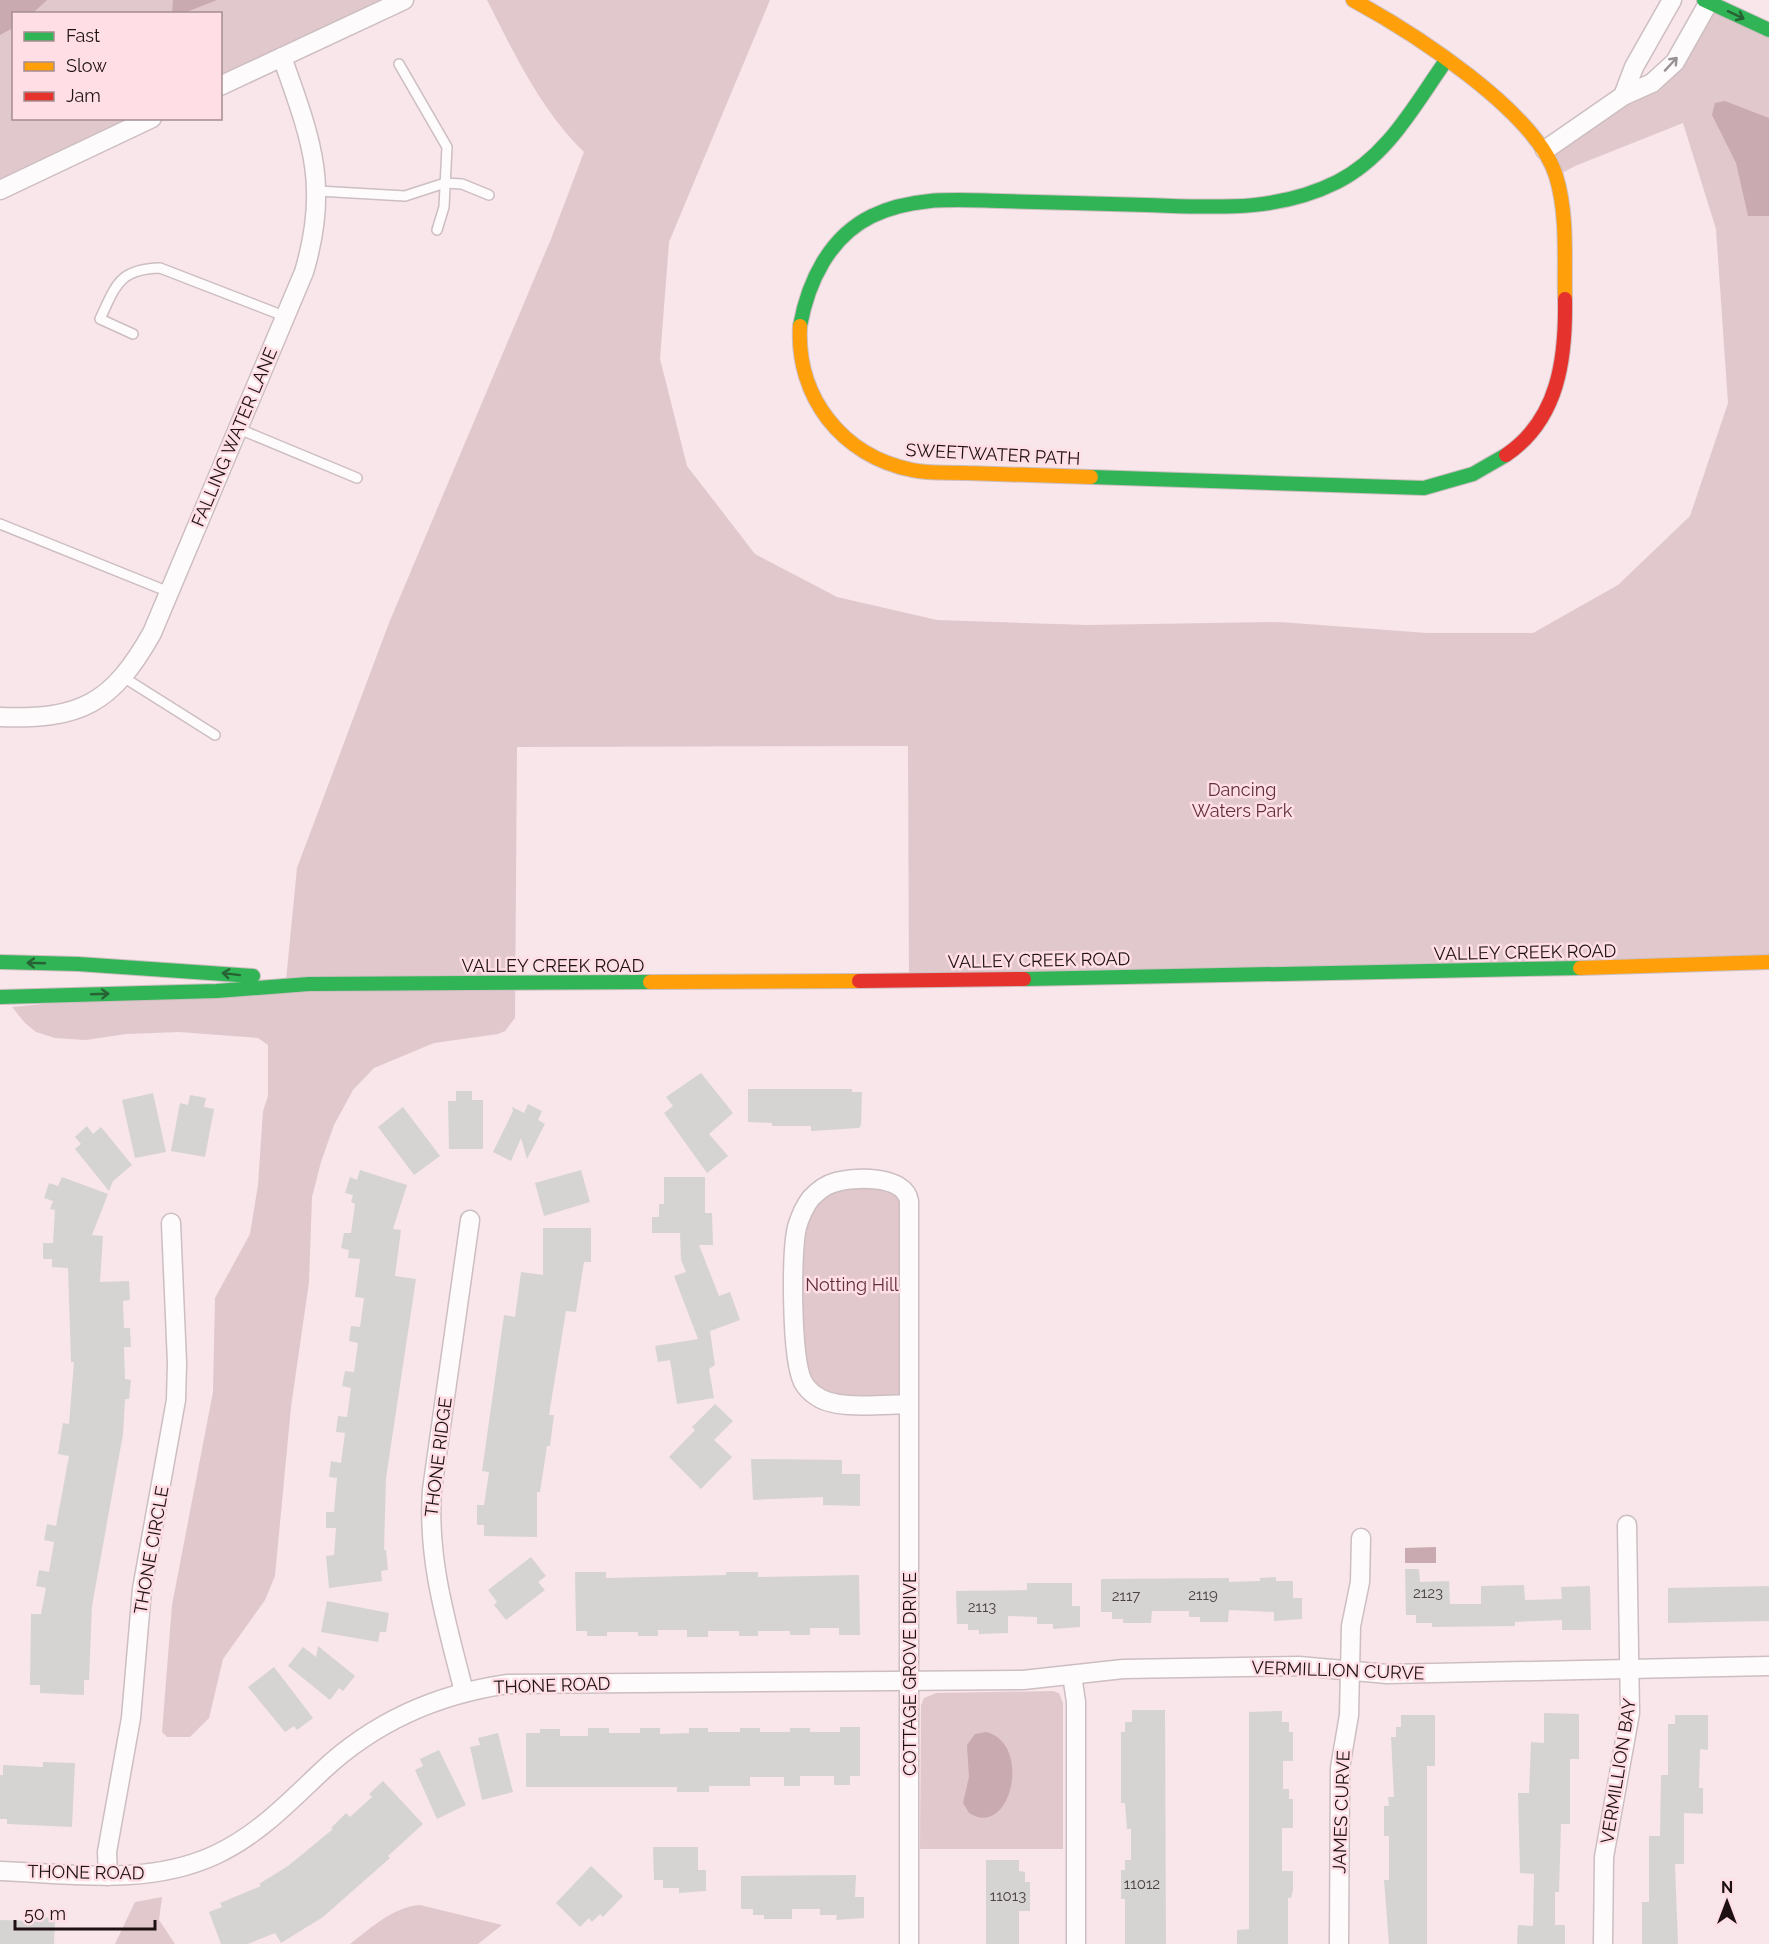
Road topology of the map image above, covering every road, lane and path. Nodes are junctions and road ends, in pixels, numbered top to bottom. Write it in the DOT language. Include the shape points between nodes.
graph roads {
  1 [pos="404,0"];
  2 [pos="1353,0"];
  3 [pos="1672,0"];
  4 [pos="1708,1"];
  5 [pos="1769,30"];
  6 [pos="282,57"];
  7 [pos="1445,62"];
  8 [pos="399,64"];
  9 [pos="222,85"];
  10 [pos="1623,96"];
  11 [pos="148,120"];
  12 [pos="1545,150"];
  13 [pos="445,183"];
  14 [pos="0,190"];
  15 [pos="318,191"];
  16 [pos="489,195"];
  17 [pos="437,230"];
  18 [pos="284,316"];
  19 [pos="133,334"];
  20 [pos="239,429"];
  21 [pos="357,478"];
  22 [pos="0,524"];
  23 [pos="169,592"];
  24 [pos="123,677"];
  25 [pos="0,717"];
  26 [pos="215,735"];
  27 [pos="0,962"];
  28 [pos="1769,962"];
  29 [pos="309,984"];
  30 [pos="0,997"];
  31 [pos="470,1220"];
  32 [pos="171,1223"];
  33 [pos="909,1404"];
  34 [pos="1627,1525"];
  35 [pos="1360,1538"];
  36 [pos="1769,1666"];
  37 [pos="1629,1670"];
  38 [pos="1350,1671"];
  39 [pos="1072,1675"];
  40 [pos="909,1682"];
  41 [pos="464,1692"];
  42 [pos="0,1871"];
  43 [pos="108,1876"];
  44 [pos="909,1944"];
  45 [pos="1076,1944"];
  46 [pos="1339,1944"];
  47 [pos="1603,1944"];
  1 -- 6 [label="street"];
  2 -- 7 [label="street, SWEETWATER PATH"];
  3 -- 10 [label="street" via="1634,67"];
  4 -- 5 [label="street, one-way"];
  10 -- 4 [label="street, one-way" via="1652,83 1675,62"];
  6 -- 9 [label="street"];
  6 -- 15 [label="street, FALLING WATER LANE" via="308,128"];
  7 -- 12 [label="street, SWEETWATER PATH" via="1503,105"];
  7 -- 12 [label="street, SWEETWATER PATH" via="1387,144 1363,166 1327,187 1287,202 1231,208 938,199 907,203 854,227 812,277 801,308 797,340 805,378 819,408 838,433 860,450 886,464 915,471 1424,488 1458,482 1494,466 1521,444 1541,420 1560,374 1564,220 1558,185"];
  8 -- 13 [label="lane" via="447,147"];
  10 -- 12 [label="street"];
  11 -- 14 [label="street"];
  13 -- 15 [label="lane" via="405,196"];
  13 -- 16 [label="lane" via="462,184"];
  13 -- 17 [label="lane" via="444,207"];
  15 -- 18 [label="street, FALLING WATER LANE" via="304,272"];
  18 -- 19 [label="lane" via="160,268 143,268 117,281 100,319"];
  18 -- 20 [label="street, FALLING WATER LANE"];
  20 -- 21 [label="lane"];
  20 -- 23 [label="street, FALLING WATER LANE"];
  22 -- 23 [label="lane"];
  23 -- 24 [label="street, FALLING WATER LANE" via="152,633"];
  24 -- 25 [label="street, FALLING WATER LANE" via="89,705 65,714"];
  24 -- 26 [label="lane"];
  29 -- 27 [label="street, VALLEY CREEK ROAD, one-way" via="216,972"];
  28 -- 29 [label="street, VALLEY CREEK ROAD" via="909,981"];
  30 -- 29 [label="street, VALLEY CREEK ROAD, one-way" via="218,991"];
  31 -- 41 [label="street, THONE RIDGE" via="430,1528 436,1584"];
  32 -- 43 [label="street, THONE CIRCLE" via="176,1400 142,1589 133,1703 109,1844"];
  33 -- 33 [label="street, COTTAGE GROVE DRIVE" via="908,1196 899,1184 888,1181 835,1182 819,1190 805,1207 795,1238 796,1345 803,1381 815,1396 836,1404"];
  33 -- 40 [label="street, COTTAGE GROVE DRIVE"];
  34 -- 37 [label="street, VERMILLION BAY"];
  35 -- 38 [label="street, JAMES CURVE" via="1360,1582 1351,1626"];
  36 -- 37 [label="street, VERMILLION CURVE"];
  37 -- 38 [label="street, VERMILLION CURVE" via="1387,1674"];
  37 -- 47 [label="street, VERMILLION BAY" via="1630,1713 1604,1857"];
  38 -- 39 [label="street, VERMILLION CURVE" via="1299,1666 1123,1669"];
  38 -- 46 [label="street, JAMES CURVE" via="1349,1715 1339,1774"];
  39 -- 40 [label="street, VERMILLION CURVE"];
  39 -- 45 [label="street" via="1076,1702"];
  40 -- 41 [label="street, THONE ROAD" via="526,1683"];
  40 -- 44 [label="street, COTTAGE GROVE DRIVE"];
  41 -- 43 [label="street, THONE ROAD" via="421,1707 369,1734 330,1764 259,1830 220,1853 160,1872"];
  42 -- 43 [label="street, THONE ROAD"];
}
